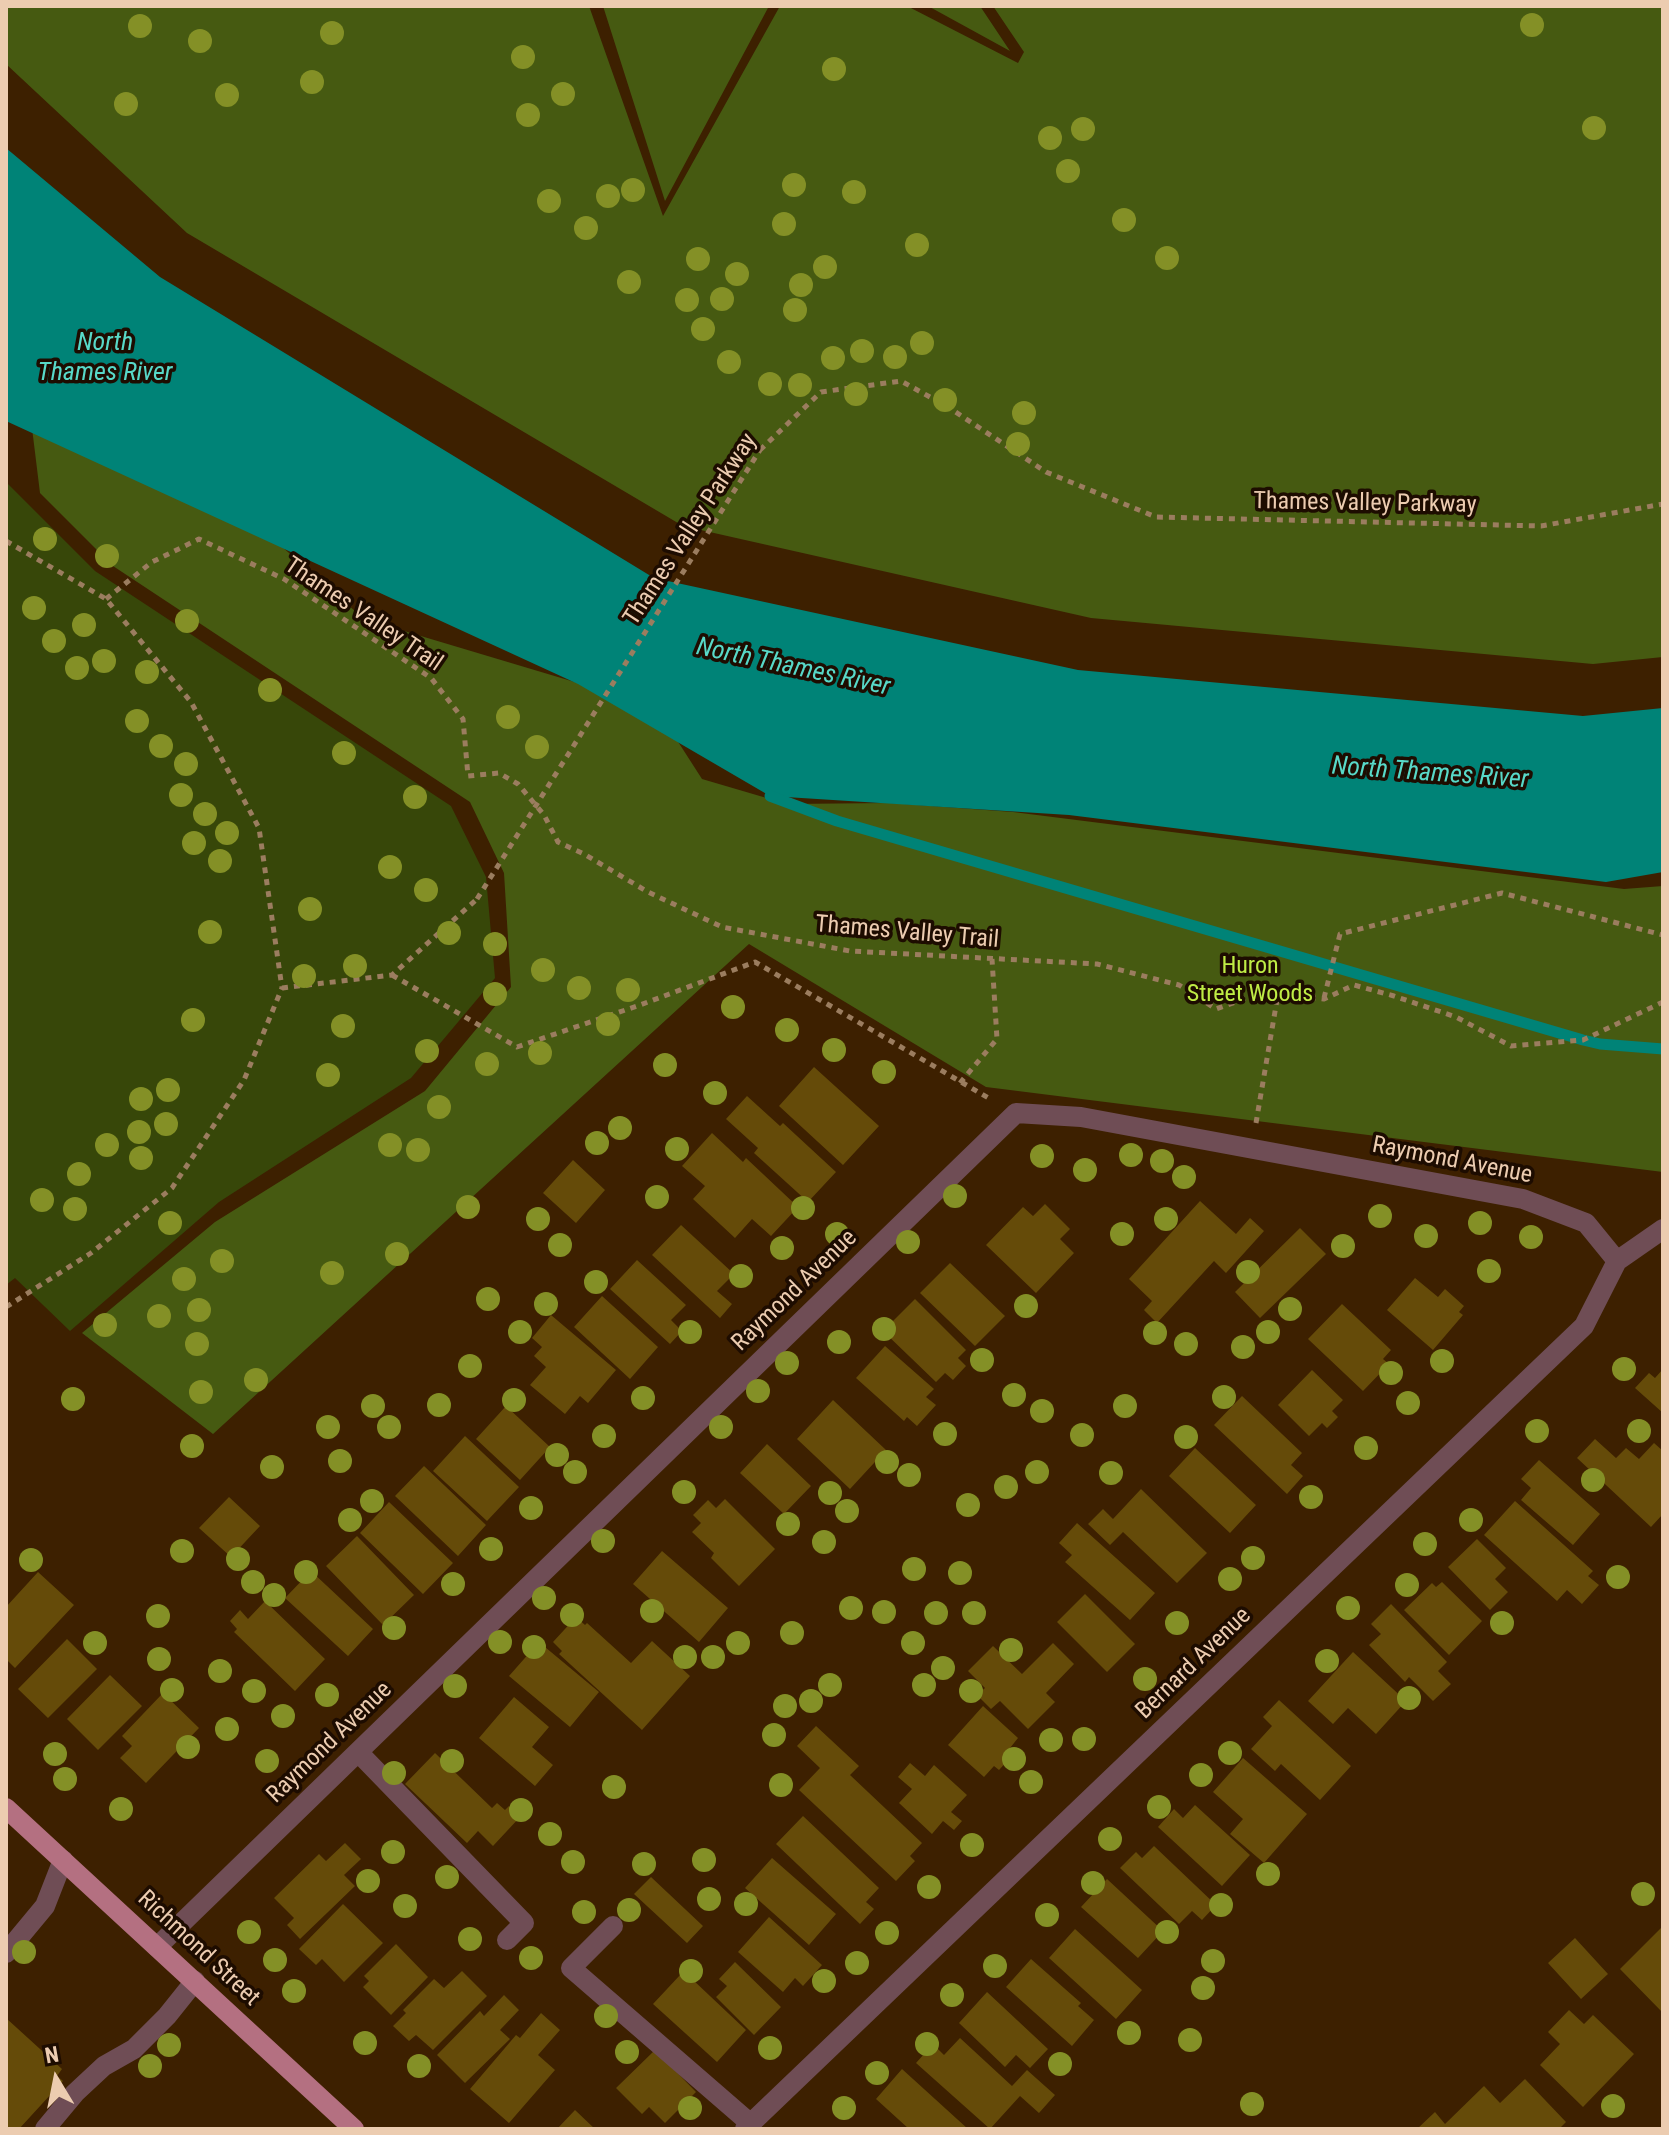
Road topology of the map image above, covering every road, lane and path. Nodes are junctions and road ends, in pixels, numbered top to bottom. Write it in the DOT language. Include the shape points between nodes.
graph roads {
  1 [pos="1663,504"];
  2 [pos="6,534"];
  3 [pos="6,541"];
  4 [pos="14,546"];
  5 [pos="106,599"];
  6 [pos="1663,935"];
  7 [pos="992,959"];
  8 [pos="392,975"];
  9 [pos="282,988"];
  10 [pos="1278,994"];
  11 [pos="1324,999"];
  12 [pos="1663,1002"];
  13 [pos="960,1083"];
  14 [pos="1016,1113"];
  15 [pos="1251,1149"];
  16 [pos="1663,1229"];
  17 [pos="1617,1261"];
  18 [pos="6,1307"];
  19 [pos="358,1752"];
  20 [pos="6,1808"];
  21 [pos="63,1860"];
  22 [pos="613,1926"];
  23 [pos="507,1940"];
  24 [pos="157,1947"];
  25 [pos="6,1953"];
  26 [pos="195,1981"];
  27 [pos="748,2126"];
  28 [pos="45,2129"];
  29 [pos="354,2129"];
  1 -- 8 [label="path, Thames Valley Parkway, bridge" via="1541,526 1156,517 1046,472 901,381 821,392 760,450 477,899"];
  2 -- 4 [label="path"];
  3 -- 4 [label="path"];
  4 -- 5 [label="path"];
  5 -- 7 [label="path, Thames Valley Trail" via="152,562 199,539 284,579 431,678 463,719 468,776 499,773 518,784 558,842 648,892 722,927 850,951"];
  5 -- 9 [label="path" via="191,702 259,828"];
  6 -- 11 [label="path" via="1502,893 1340,934"];
  7 -- 10 [label="path, Thames Valley Trail" via="1097,964 1179,985 1216,1009 1263,992"];
  7 -- 13 [label="path" via="997,1039"];
  8 -- 9 [label="path"];
  8 -- 13 [label="path" via="517,1047 755,962"];
  9 -- 18 [label="path" via="244,1080 172,1188 91,1253"];
  10 -- 11 [label="path, Thames Valley Trail"];
  10 -- 15 [label="path"];
  11 -- 12 [label="path, Thames Valley Trail" via="1354,985 1456,1017 1511,1046 1583,1040"];
  13 -- 14 [label="path"];
  14 -- 15 [label="street, Raymond Avenue" via="1081,1117"];
  14 -- 19 [label="street, Raymond Avenue"];
  15 -- 17 [label="street, Raymond Avenue" via="1523,1199 1586,1223"];
  16 -- 17 [label="street, Bernard Avenue"];
  17 -- 27 [label="street, Bernard Avenue" via="1584,1326"];
  19 -- 23 [label="street" via="524,1923"];
  19 -- 24 [label="street, Raymond Avenue"];
  20 -- 21 [label="main road, Richmond Street"];
  21 -- 24 [label="main road, Richmond Street"];
  21 -- 25 [label="street" via="45,1906"];
  22 -- 27 [label="street" via="571,1968"];
  24 -- 26 [label="main road, Richmond Street"];
  26 -- 28 [label="street" via="134,2049 104,2066"];
  26 -- 29 [label="main road, Richmond Street"];
}
